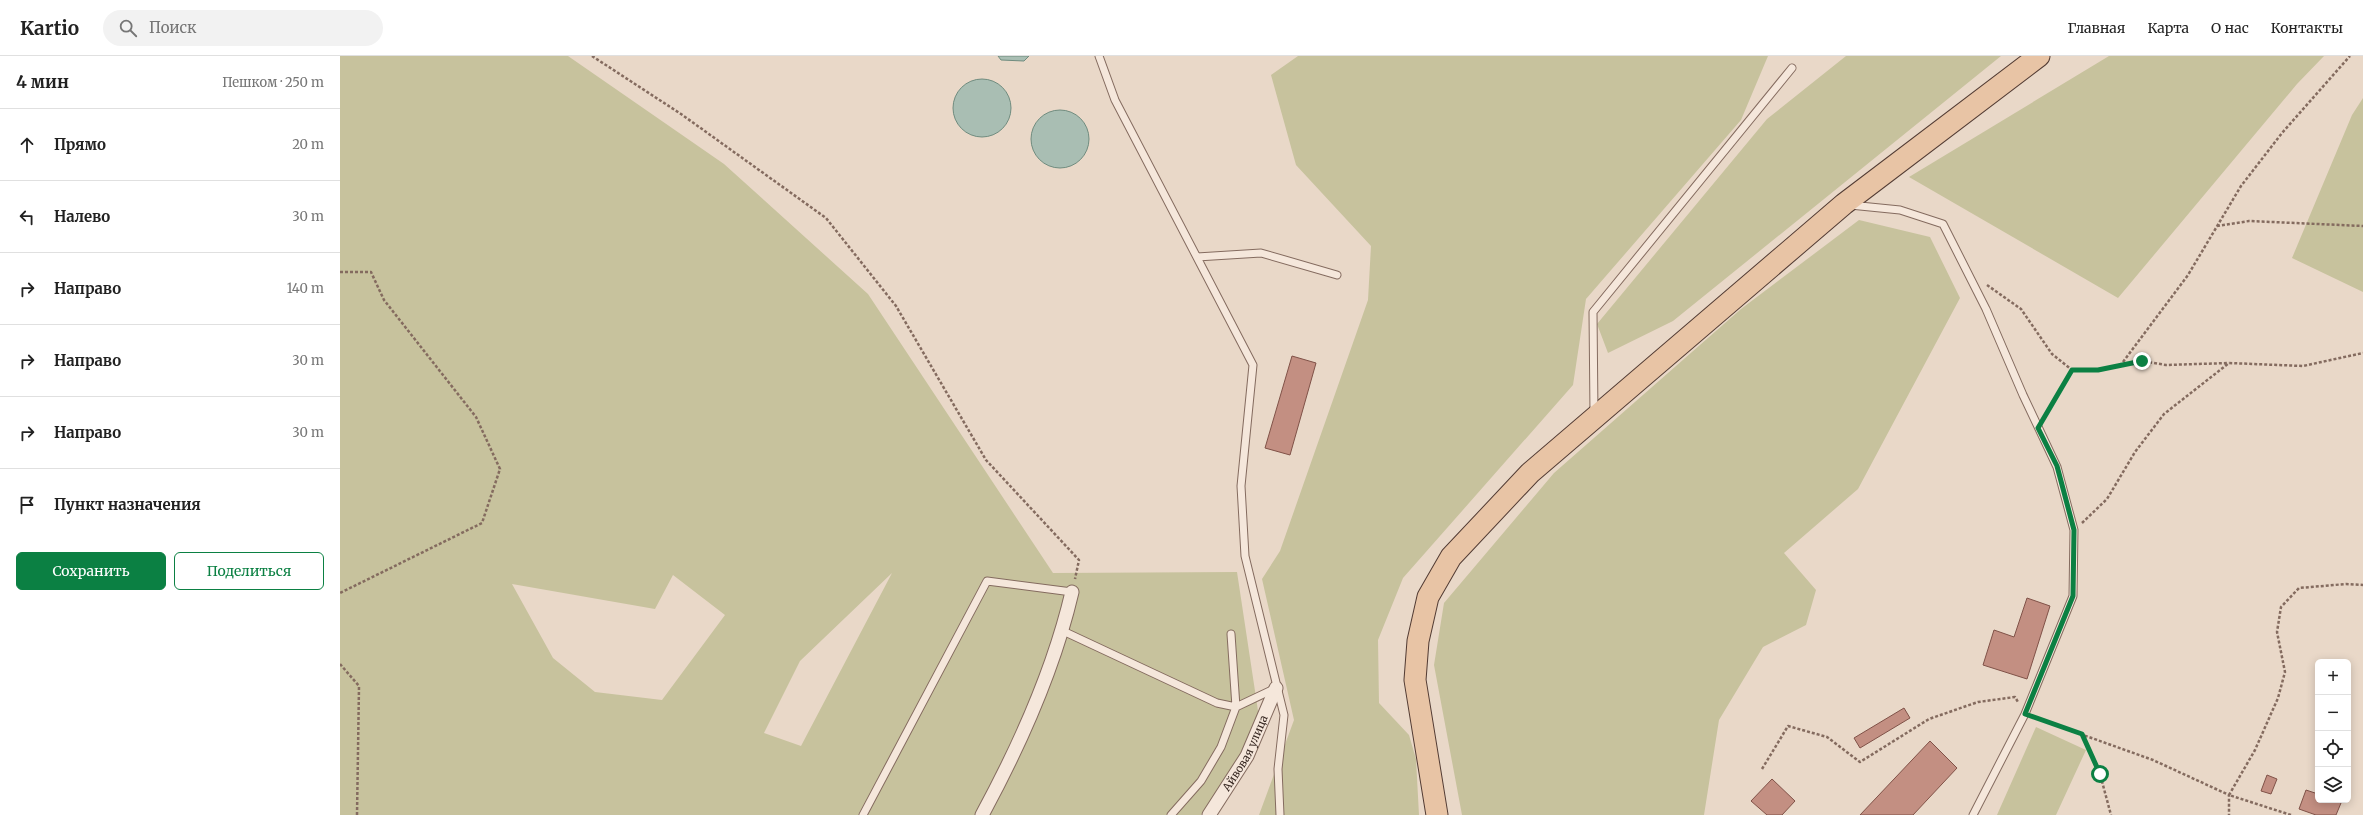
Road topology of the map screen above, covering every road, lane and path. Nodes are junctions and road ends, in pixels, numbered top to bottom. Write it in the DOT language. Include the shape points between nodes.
graph roads {
  1 [pos="592,56"];
  2 [pos="1099,56"];
  3 [pos="2039,56"];
  4 [pos="2350,56"];
  5 [pos="1792,68"];
  6 [pos="1844,204"];
  7 [pos="2217,226"];
  8 [pos="2363,226"];
  9 [pos="1197,257"];
  10 [pos="1966,271"];
  11 [pos="340,272"];
  12 [pos="1337,275"];
  13 [pos="2363,353"];
  14 [pos="2229,363"];
  15 [pos="2120,366"];
  16 [pos="2072,370"];
  17 [pos="1595,418"];
  18 [pos="2038,428"];
  19 [pos="2074,530"];
  20 [pos="2363,585"];
  21 [pos="1072,592"];
  22 [pos="340,593"];
  23 [pos="1063,631"];
  24 [pos="1230,634"];
  25 [pos="340,664"];
  26 [pos="1276,688"];
  27 [pos="1236,707"];
  28 [pos="2025,714"];
  29 [pos="2082,734"];
  30 [pos="1762,769"];
  31 [pos="2229,795"];
  32 [pos="357,815"];
  33 [pos="864,815"];
  34 [pos="982,815"];
  35 [pos="1171,815"];
  36 [pos="1209,815"];
  37 [pos="1280,815"];
  38 [pos="1437,815"];
  39 [pos="1972,815"];
  40 [pos="2111,815"];
  41 [pos="2229,815"];
  42 [pos="2291,815"];
  1 -- 21 [label="path" via="681,114 826,218 896,306 986,460 1079,560"];
  2 -- 9 [label="lane" via="1115,100"];
  3 -- 6 [label="main road"];
  4 -- 7 [label="path" via="2282,133 2241,186"];
  5 -- 17 [label="lane" via="1593,312"];
  6 -- 10 [label="lane" via="1900,210 1943,224"];
  6 -- 17 [label="main road"];
  7 -- 8 [label="path" via="2249,221"];
  7 -- 15 [label="path" via="2188,275"];
  9 -- 12 [label="lane" via="1261,253"];
  9 -- 26 [label="lane" via="1252,365 1241,486 1246,556"];
  10 -- 16 [label="path" via="2021,309 2052,354"];
  10 -- 18 [label="lane"];
  11 -- 22 [label="path" via="371,272 384,300 476,416 500,469 482,523"];
  13 -- 14 [label="path" via="2303,366"];
  14 -- 15 [label="path" via="2166,365 2142,361"];
  14 -- 19 [label="path" via="2164,414 2135,452 2107,499"];
  15 -- 16 [label="path" via="2098,370"];
  16 -- 18 [label="path"];
  17 -- 38 [label="main road" via="1530,473 1451,557 1428,597 1418,641 1415,680"];
  18 -- 19 [label="lane" via="2057,466"];
  19 -- 28 [label="lane" via="2073,596"];
  20 -- 31 [label="path" via="2299,588 2281,607 2277,632 2285,672 2278,698 2255,750"];
  21 -- 23 [label="street"];
  21 -- 33 [label="lane" via="987,582"];
  23 -- 27 [label="lane" via="1217,703"];
  23 -- 34 [label="street" via="1021,736"];
  24 -- 27 [label="lane"];
  25 -- 32 [label="path" via="359,686"];
  26 -- 27 [label="lane"];
  26 -- 36 [label="street, Айвовая улица" via="1247,756"];
  26 -- 37 [label="lane" via="1284,715 1278,769"];
  27 -- 35 [label="lane" via="1221,748 1201,781"];
  28 -- 29 [label="path"];
  28 -- 30 [label="path" via="2015,697 1978,702 1929,719 1860,762 1827,737 1788,726"];
  28 -- 39 [label="lane"];
  29 -- 31 [label="path" via="2153,760"];
  29 -- 40 [label="path" via="2100,774"];
  31 -- 41 [label="path"];
  31 -- 42 [label="path"];
}
